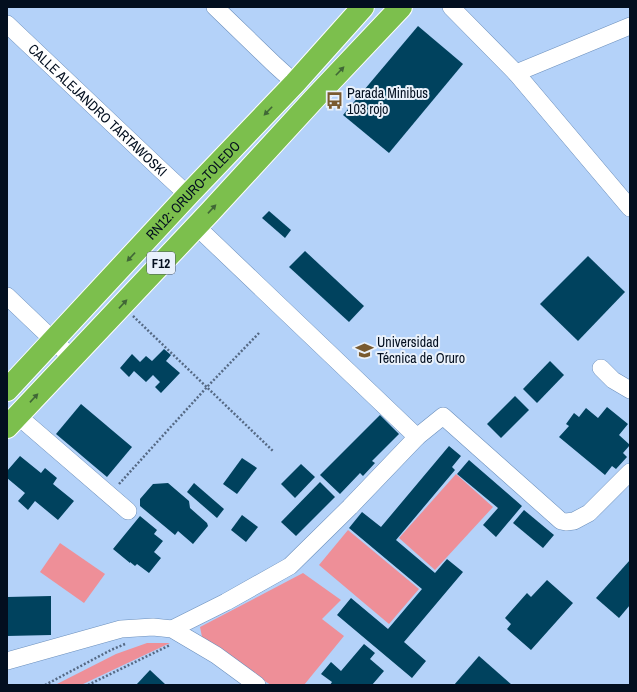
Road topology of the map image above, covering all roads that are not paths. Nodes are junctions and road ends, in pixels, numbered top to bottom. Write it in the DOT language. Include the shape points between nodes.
graph roads {
  1 [pos="215,7"];
  2 [pos="363,7"];
  3 [pos="401,7"];
  4 [pos="451,7"];
  5 [pos="7,24"];
  6 [pos="630,26"];
  7 [pos="516,73"];
  8 [pos="295,83"];
  9 [pos="188,195"];
  10 [pos="630,208"];
  11 [pos="196,226"];
  12 [pos="7,296"];
  13 [pos="52,341"];
  14 [pos="72,358"];
  15 [pos="601,368"];
  16 [pos="7,390"];
  17 [pos="630,390"];
  18 [pos="12,421"];
  19 [pos="417,437"];
  20 [pos="630,472"];
  21 [pos="128,511"];
  22 [pos="173,636"];
  23 [pos="7,662"];
  24 [pos="257,685"];
  1 -- 8 [label="street"];
  2 -- 8 [label="highway, RN12: ORURO-TOLEDO / F12"];
  11 -- 3 [label="highway, RN12: ORURO-TOLEDO / F12, one-way"];
  4 -- 7 [label="street"];
  5 -- 9 [label="street, CALLE ALEJANDRO TARTAWOSKI"];
  6 -- 7 [label="street"];
  7 -- 10 [label="street"];
  8 -- 9 [label="highway, RN12: ORURO-TOLEDO / F12, one-way"];
  9 -- 13 [label="highway, RN12: ORURO-TOLEDO / F12, one-way"];
  14 -- 11 [label="highway, RN12: ORURO-TOLEDO / F12, one-way"];
  11 -- 19 [label="street"];
  12 -- 13 [label="street"];
  13 -- 14 [label="street"];
  13 -- 16 [label="highway, RN12: ORURO-TOLEDO / F12"];
  18 -- 14 [label="highway, RN12: ORURO-TOLEDO / F12, one-way"];
  15 -- 17 [label="street" via="613,380"];
  18 -- 21 [label="street"];
  19 -- 20 [label="street" via="442,416 560,520 566,522 574,521 589,512"];
  19 -- 22 [label="street" via="290,566"];
  22 -- 23 [label="street" via="153,627 121,629"];
  22 -- 24 [label="street" via="216,655"];
}
